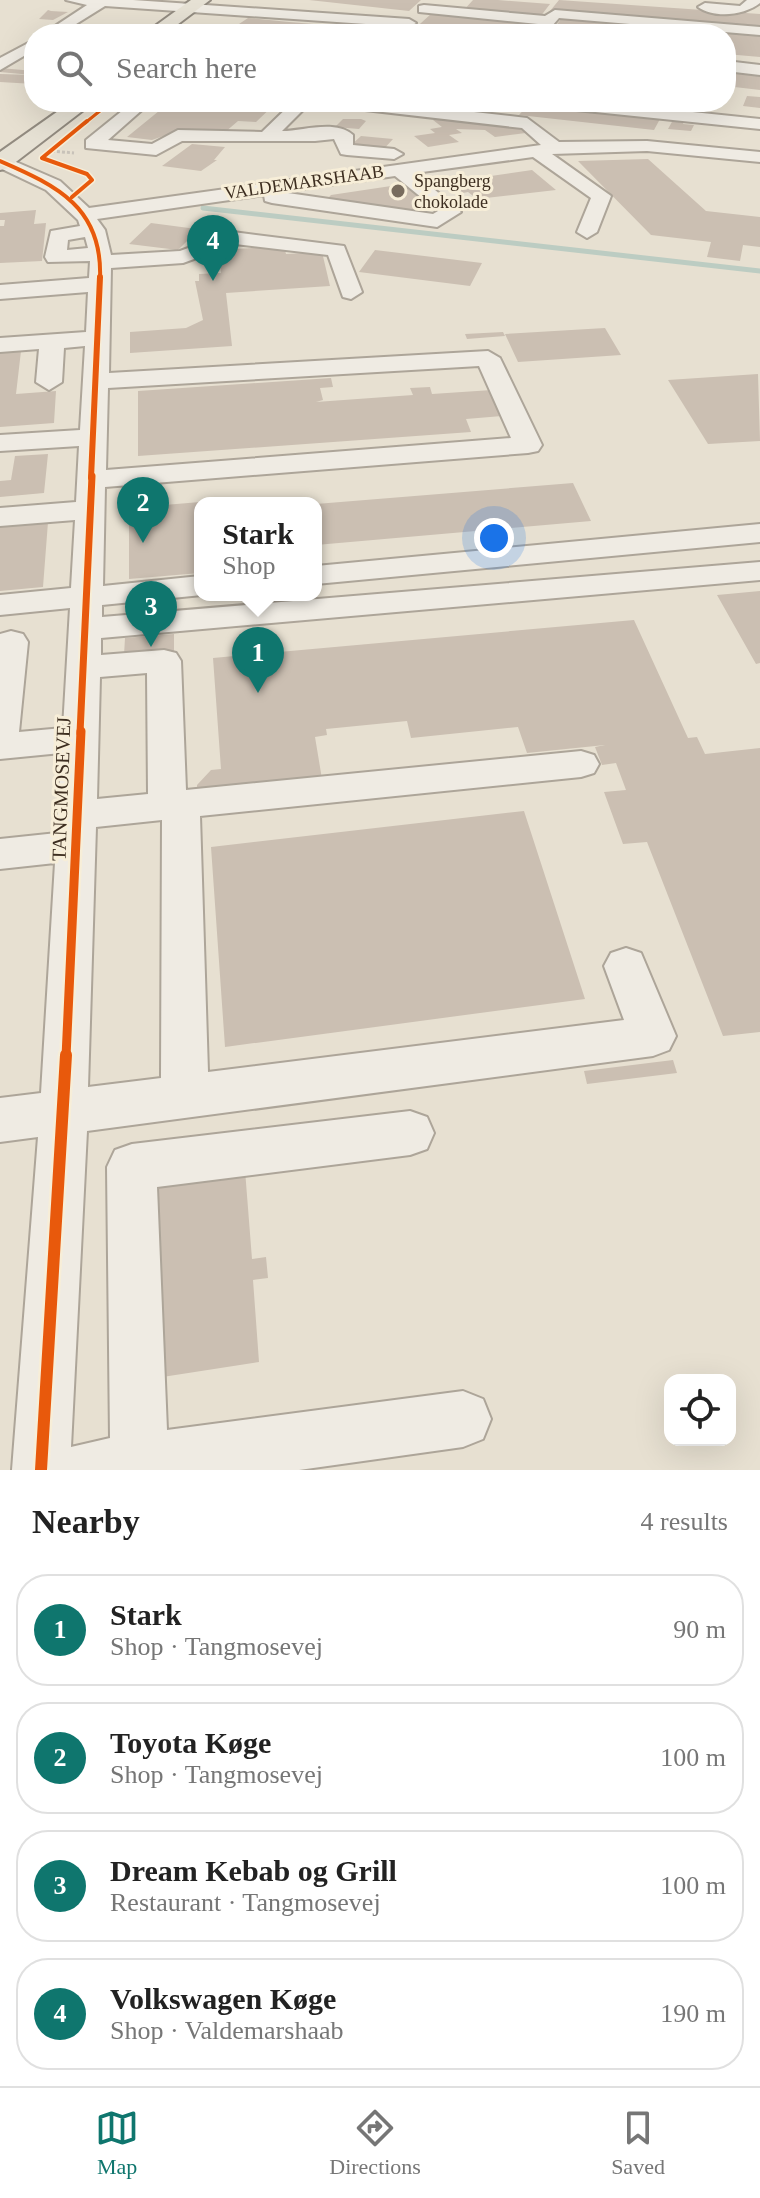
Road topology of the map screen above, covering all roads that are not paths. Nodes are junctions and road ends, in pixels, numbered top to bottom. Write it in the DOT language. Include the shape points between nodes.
graph roads {
  1 [pos="73,0"];
  2 [pos="456,0"];
  3 [pos="756,0"];
  4 [pos="102,2"];
  5 [pos="207,5"];
  6 [pos="682,5"];
  7 [pos="434,7"];
  8 [pos="743,10"];
  9 [pos="760,12"];
  10 [pos="242,13"];
  11 [pos="549,21"];
  12 [pos="66,24"];
  13 [pos="172,24"];
  14 [pos="189,24"];
  15 [pos="227,24"];
  16 [pos="376,24"];
  17 [pos="410,24"];
  18 [pos="546,24"];
  19 [pos="676,24"];
  20 [pos="736,29"];
  21 [pos="760,31"];
  22 [pos="0,46"];
  23 [pos="24,47"];
  24 [pos="24,51"];
  25 [pos="0,65"];
  26 [pos="24,67"];
  27 [pos="736,67"];
  28 [pos="760,70"];
  29 [pos="45,112"];
  30 [pos="69,112"];
  31 [pos="131,112"];
  32 [pos="292,112"];
  33 [pos="337,112"];
  34 [pos="384,112"];
  35 [pos="709,112"];
  36 [pos="756,117"];
  37 [pos="271,137"];
  38 [pos="318,139"];
  39 [pos="536,150"];
  40 [pos="0,157"];
  41 [pos="760,157"];
  42 [pos="424,158"];
  43 [pos="231,160"];
  44 [pos="397,168"];
  45 [pos="350,175"];
  46 [pos="305,181"];
  47 [pos="262,188"];
  48 [pos="326,206"];
  49 [pos="587,232"];
  50 [pos="97,249"];
  51 [pos="0,292"];
  52 [pos="351,292"];
  53 [pos="97,338"];
  54 [pos="52,341"];
  55 [pos="0,345"];
  56 [pos="95,381"];
  57 [pos="49,382"];
  58 [pos="92,437"];
  59 [pos="0,443"];
  60 [pos="89,495"];
  61 [pos="0,517"];
  62 [pos="760,533"];
  63 [pos="760,571"];
  64 [pos="322,574"];
  65 [pos="194,587"];
  66 [pos="322,598"];
  67 [pos="277,601"];
  68 [pos="0,605"];
  69 [pos="84,613"];
  70 [pos="11,642"];
  71 [pos="81,668"];
  72 [pos="0,737"];
  73 [pos="79,739"];
  74 [pos="0,746"];
  75 [pos="581,764"];
  76 [pos="174,805"];
  77 [pos="75,831"];
  78 [pos="0,854"];
  79 [pos="626,966"];
  80 [pos="185,1097"];
  81 [pos="64,1112"];
  82 [pos="0,1120"];
  83 [pos="410,1133"];
  84 [pos="463,1419"];
  85 [pos="112,1466"];
  86 [pos="41,1470"];
  1 -- 4 [label="street"];
  2 -- 7 [label="street"];
  3 -- 8 [label="street"];
  4 -- 5 [label="street"];
  4 -- 12 [label="street"];
  5 -- 10 [label="street"];
  5 -- 13 [label="main road"];
  5 -- 14 [label="main road"];
  6 -- 8 [label="street"];
  7 -- 11 [label="street"];
  7 -- 17 [label="street"];
  8 -- 9 [label="street"];
  10 -- 15 [label="street"];
  10 -- 16 [label="street" via="302,10"];
  11 -- 18 [label="street"];
  11 -- 19 [label="street" via="555,14"];
  20 -- 21 [label="street"];
  22 -- 23 [label="street"];
  24 -- 25 [label="street"];
  25 -- 26 [label="street"];
  27 -- 28 [label="street"];
  29 -- 40 [label="main road"];
  30 -- 40 [label="main road"];
  31 -- 37 [label="street" via="87,149 156,150 178,135"];
  32 -- 37 [label="street"];
  33 -- 38 [label="street"];
  34 -- 39 [label="street" via="424,120 527,123"];
  35 -- 36 [label="street"];
  37 -- 38 [label="street"];
  38 -- 42 [label="street" via="344,135 347,150"];
  38 -- 43 [label="street" via="242,153"];
  38 -- 45 [label="street"];
  39 -- 41 [label="street, VALDEMARSHAAB" via="647,146"];
  39 -- 42 [label="street, VALDEMARSHAAB"];
  39 -- 49 [label="street" via="601,196"];
  40 -- 50 [label="street" via="72,197"];
  42 -- 44 [label="street, VALDEMARSHAAB"];
  44 -- 45 [label="street, VALDEMARSHAAB"];
  44 -- 48 [label="street" via="451,212 437,221"];
  45 -- 46 [label="street, VALDEMARSHAAB"];
  46 -- 47 [label="street, VALDEMARSHAAB"];
  46 -- 48 [label="street"];
  47 -- 48 [label="street" via="274,199"];
  47 -- 50 [label="street, VALDEMARSHAAB"];
  50 -- 51 [label="street"];
  50 -- 52 [label="street" via="183,257 233,238 337,250"];
  50 -- 53 [label="street, TANGMOSEVEJ"];
  53 -- 54 [label="street"];
  53 -- 56 [label="street, TANGMOSEVEJ"];
  54 -- 55 [label="street"];
  54 -- 57 [label="street"];
  56 -- 58 [label="street, TANGMOSEVEJ"];
  56 -- 60 [label="street" via="488,358 528,445"];
  58 -- 59 [label="street"];
  58 -- 60 [label="street, TANGMOSEVEJ"];
  60 -- 61 [label="street"];
  60 -- 69 [label="street, TANGMOSEVEJ"];
  62 -- 64 [label="street"];
  63 -- 66 [label="street"];
  65 -- 69 [label="street"];
  67 -- 69 [label="street"];
  68 -- 69 [label="street"];
  69 -- 71 [label="street, TANGMOSEVEJ"];
  70 -- 72 [label="street"];
  71 -- 73 [label="street, TANGMOSEVEJ"];
  71 -- 76 [label="street" via="164,661"];
  73 -- 74 [label="street"];
  73 -- 77 [label="street, TANGMOSEVEJ"];
  75 -- 76 [label="street"];
  76 -- 77 [label="street"];
  76 -- 80 [label="street"];
  77 -- 78 [label="street"];
  77 -- 81 [label="street, TANGMOSEVEJ"];
  79 -- 80 [label="street" via="653,1036"];
  80 -- 81 [label="street"];
  81 -- 82 [label="street"];
  81 -- 86 [label="street, TANGMOSEVEJ"];
  83 -- 85 [label="street" via="132,1167"];
  84 -- 85 [label="street"];
}
